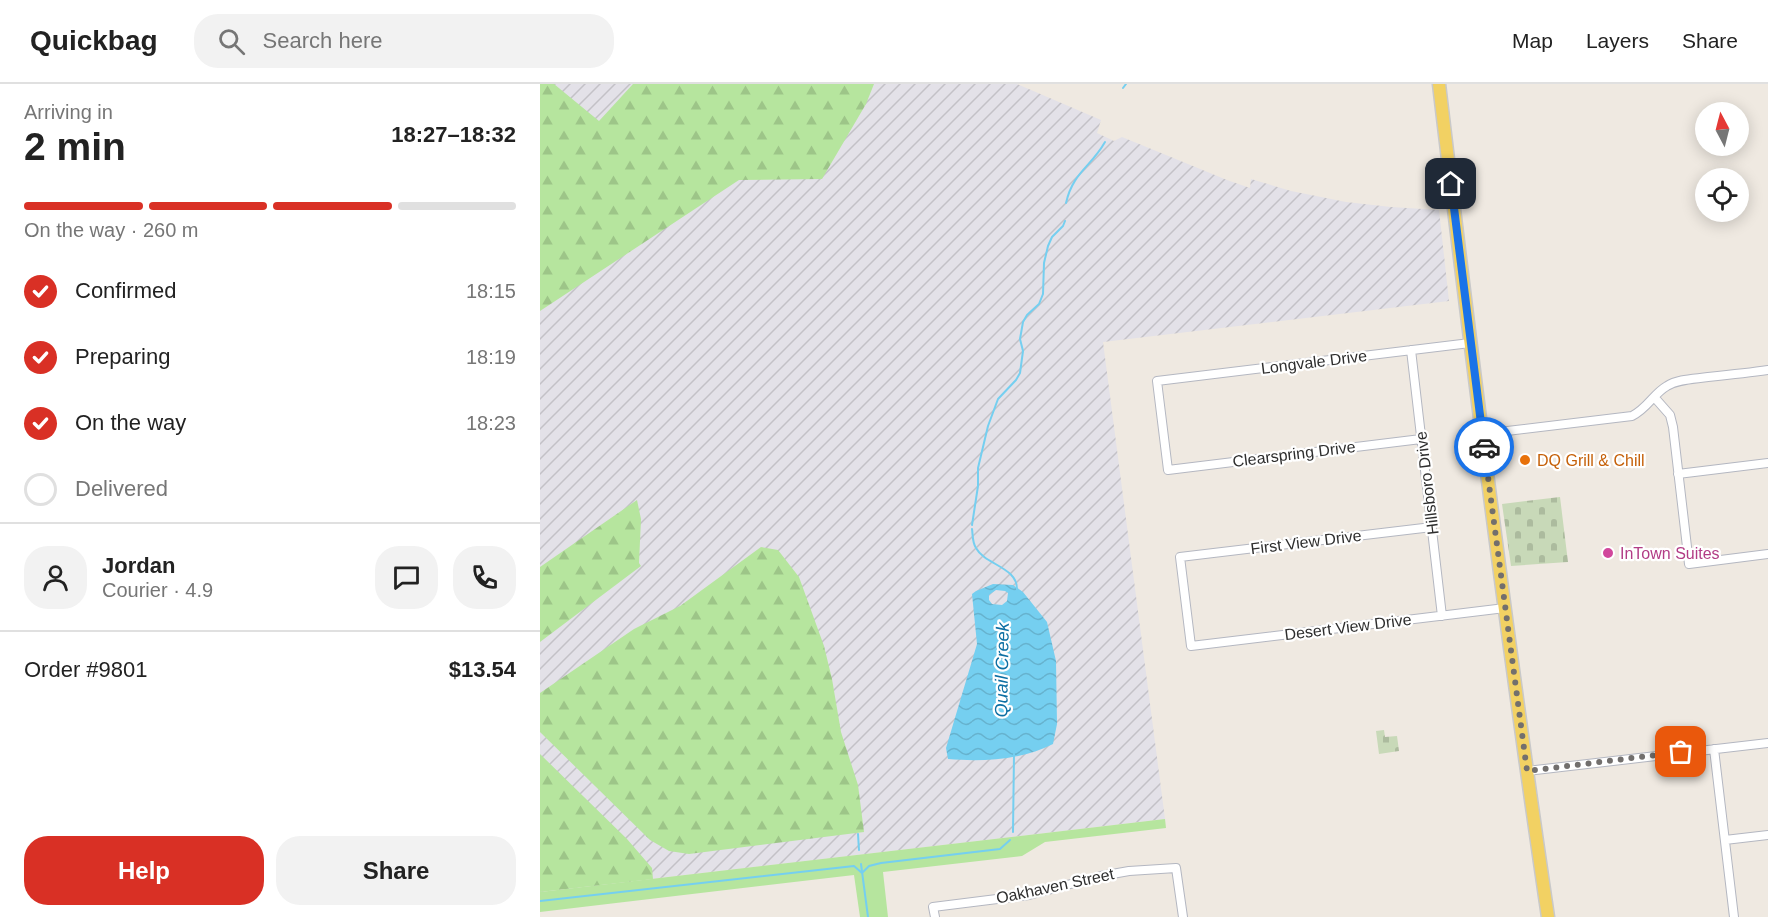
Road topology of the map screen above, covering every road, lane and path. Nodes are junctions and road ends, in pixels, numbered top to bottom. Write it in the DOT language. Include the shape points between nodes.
graph roads {
  1 [pos="1439,84"];
  2 [pos="1470,343"];
  3 [pos="1411,350"];
  4 [pos="1768,370"];
  5 [pos="1655,398"];
  6 [pos="1482,434"];
  7 [pos="1421,439"];
  8 [pos="1768,463"];
  9 [pos="1168,470"];
  10 [pos="1678,474"];
  11 [pos="1432,527"];
  12 [pos="1768,554"];
  13 [pos="1505,608"];
  14 [pos="1443,616"];
  15 [pos="1191,646"];
  16 [pos="1768,743"];
  17 [pos="1714,748"];
  18 [pos="1527,771"];
  19 [pos="1768,835"];
  20 [pos="1725,840"];
  21 [pos="935,917"];
  22 [pos="1183,917"];
  23 [pos="1548,917"];
  24 [pos="1734,917"];
  1 -- 2 [label="main road"];
  2 -- 3 [label="street, Longvale Drive"];
  2 -- 6 [label="main road"];
  3 -- 7 [label="street, Hillsboro Drive"];
  3 -- 9 [label="street, Longvale Drive" via="1157,381"];
  4 -- 5 [label="street" via="1683,381 1668,385"];
  5 -- 6 [label="street" via="1639,413 1623,418"];
  5 -- 10 [label="street" via="1670,415"];
  6 -- 13 [label="main road"];
  7 -- 9 [label="street, Clearspring Drive"];
  7 -- 11 [label="street, Hillsboro Drive"];
  8 -- 10 [label="street"];
  10 -- 12 [label="street" via="1689,564"];
  11 -- 14 [label="street, Hillsboro Drive"];
  11 -- 15 [label="street, First View Drive" via="1180,557"];
  13 -- 14 [label="street, Desert View Drive"];
  13 -- 18 [label="main road"];
  14 -- 15 [label="street, Desert View Drive"];
  16 -- 17 [label="street"];
  17 -- 18 [label="street"];
  17 -- 20 [label="street"];
  18 -- 23 [label="main road"];
  19 -- 20 [label="street"];
  20 -- 24 [label="street"];
  21 -- 22 [label="street, Oakhaven Street" via="933,907 1029,895 1129,871 1176,868"];
}
